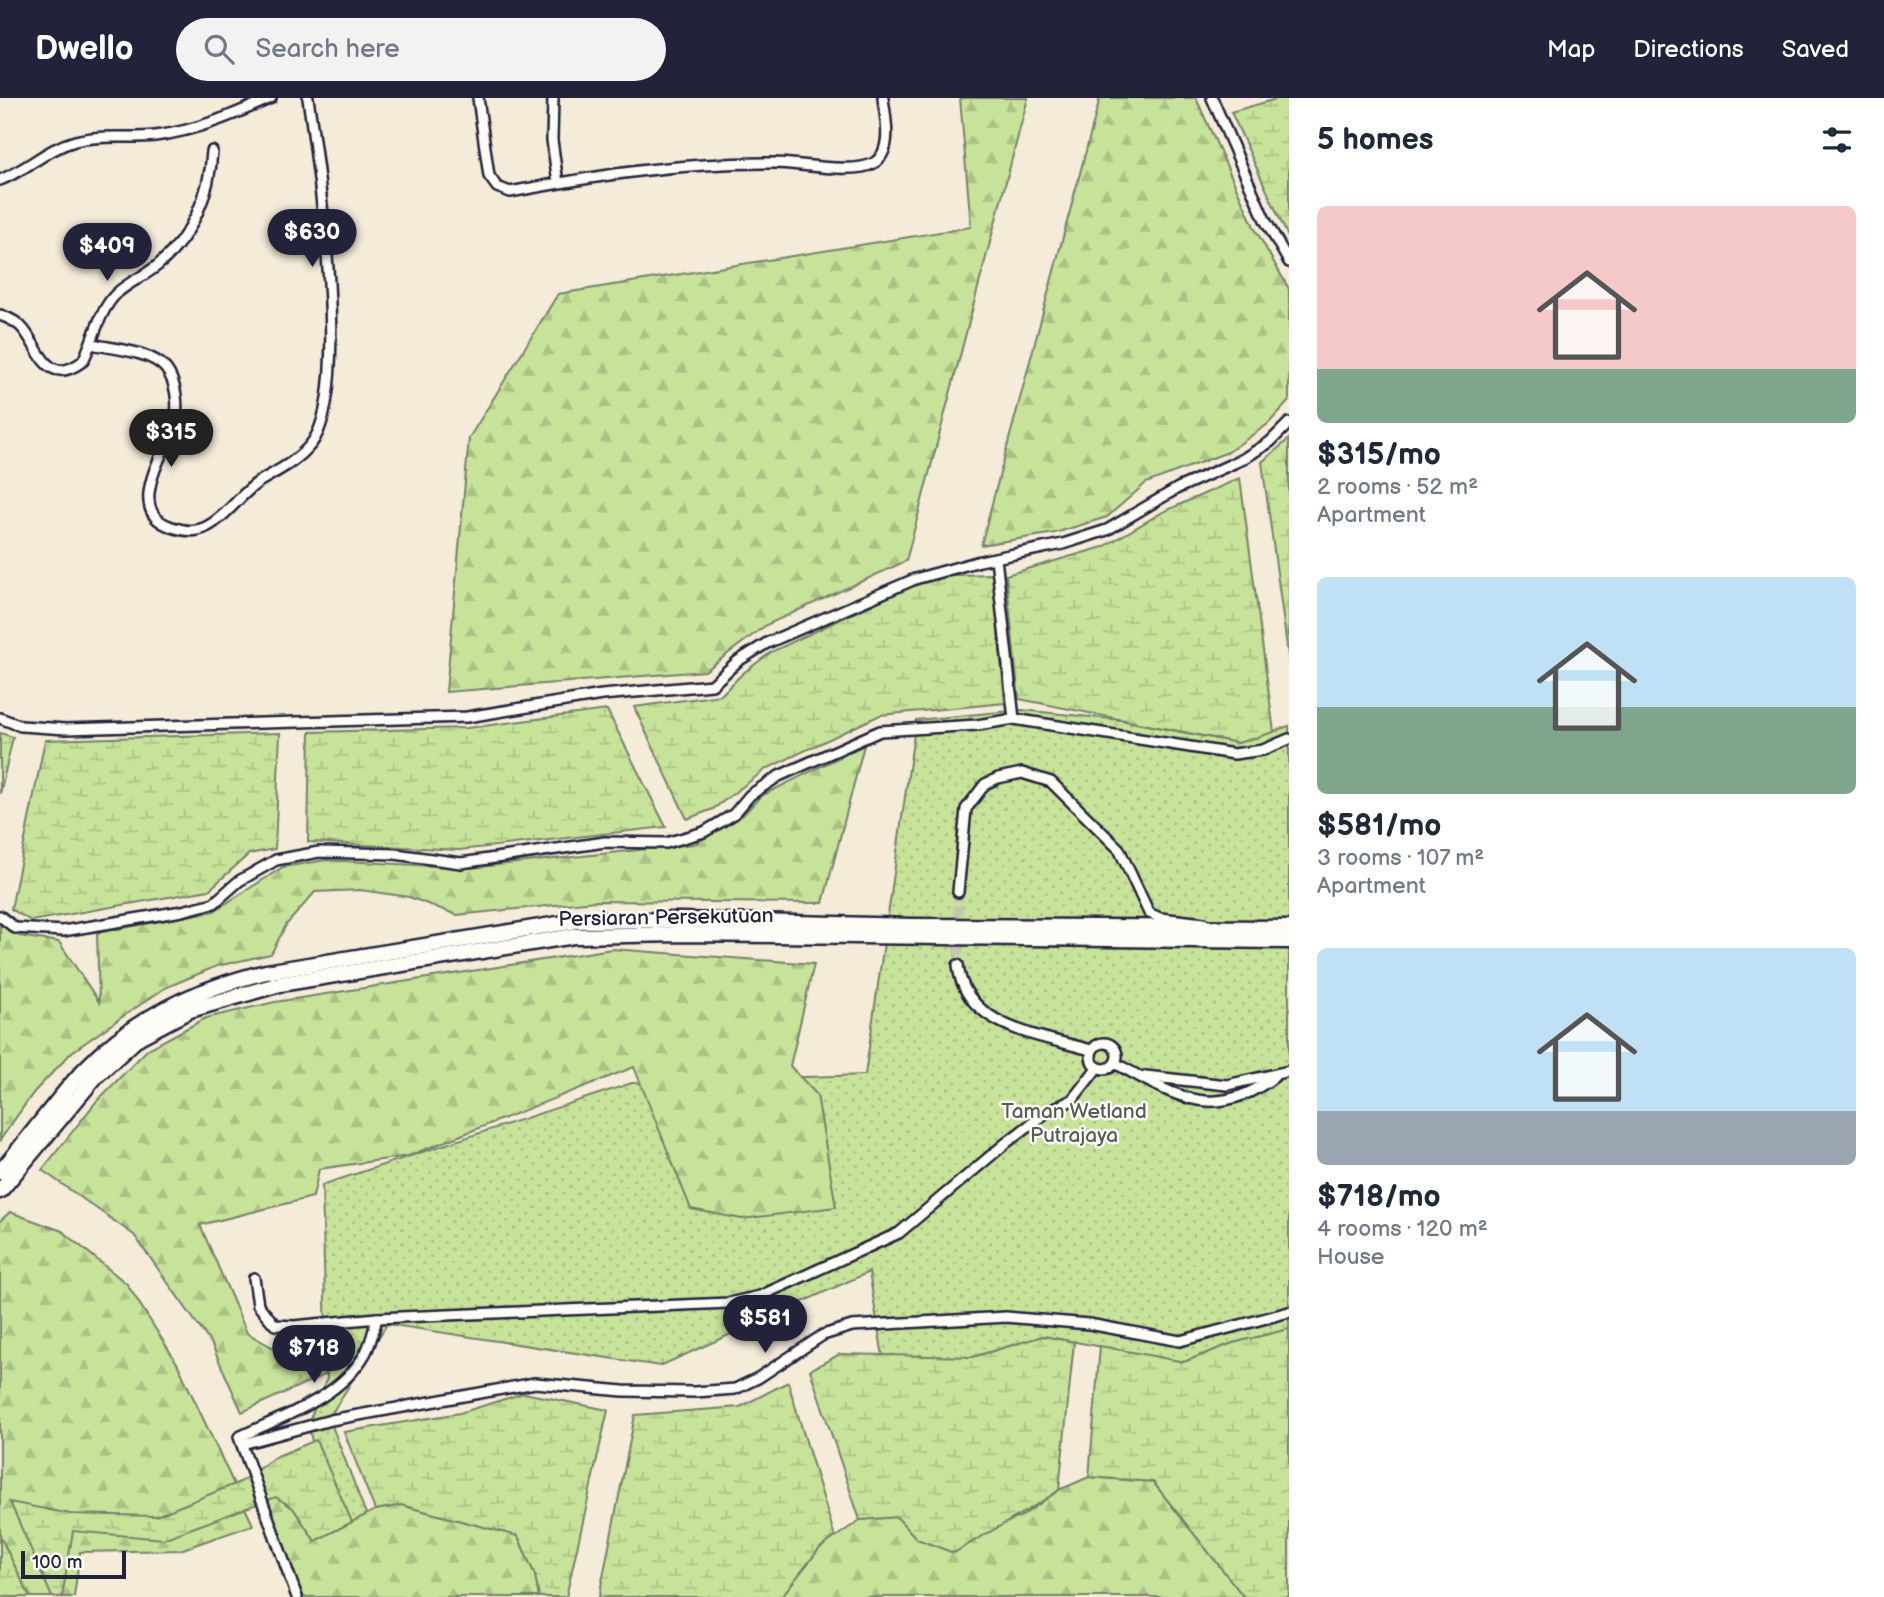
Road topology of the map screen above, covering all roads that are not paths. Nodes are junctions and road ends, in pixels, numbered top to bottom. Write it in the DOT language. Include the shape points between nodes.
graph roads {
  1 [pos="271,98"];
  2 [pos="308,98"];
  3 [pos="478,98"];
  4 [pos="553,98"];
  5 [pos="883,98"];
  6 [pos="1212,98"];
  7 [pos="212,151"];
  8 [pos="0,180"];
  9 [pos="558,183"];
  10 [pos="1289,262"];
  11 [pos="0,315"];
  12 [pos="92,344"];
  13 [pos="1289,423"];
  14 [pos="996,558"];
  15 [pos="0,718"];
  16 [pos="1014,719"];
  17 [pos="1289,739"];
  18 [pos="958,892"];
  19 [pos="0,916"];
  20 [pos="1289,928"];
  21 [pos="1224,929"];
  22 [pos="1285,943"];
  23 [pos="958,965"];
  24 [pos="1091,1050"];
  25 [pos="1115,1063"];
  26 [pos="1097,1068"];
  27 [pos="1289,1071"];
  28 [pos="1137,1075"];
  29 [pos="1274,1077"];
  30 [pos="40,1136"];
  31 [pos="0,1172"];
  32 [pos="0,1191"];
  33 [pos="254,1278"];
  34 [pos="1289,1312"];
  35 [pos="377,1318"];
  36 [pos="242,1444"];
  37 [pos="297,1597"];
  1 -- 8 [label="street" via="198,128 77,140 52,149"];
  2 -- 12 [label="street" via="331,314 325,409 312,444 245,491 211,525 185,531 164,524 152,509 149,491 176,420 170,376 158,361"];
  3 -- 9 [label="street" via="489,176 497,187 510,192"];
  4 -- 9 [label="street"];
  5 -- 9 [label="street" via="885,147 875,162 858,168 748,163 648,168"];
  6 -- 10 [label="street" via="1265,220"];
  7 -- 12 [label="street" via="207,189 183,238 156,267 117,293"];
  11 -- 12 [label="street" via="18,324 38,357 52,367 75,366"];
  13 -- 14 [label="street" via="1243,459 1178,488 1107,530"];
  14 -- 15 [label="street" via="915,579 767,643 712,685 602,695 467,717 66,729 21,726"];
  14 -- 16 [label="street"];
  16 -- 17 [label="street" via="1234,754 1263,750"];
  16 -- 19 [label="street" via="866,735 779,776 705,832 666,843 605,842 461,863 395,854 319,852 276,860 239,881 214,903 182,911 64,931 15,928"];
  18 -- 21 [label="street" via="966,809 985,784 1009,774 1032,774 1051,782 1124,854 1149,913"];
  20 -- 21 [label="main road, Persiaran Persekutuan"];
  21 -- 30 [label="main road, Persiaran Persekutuan" via="576,921 266,972 224,982 170,1004 131,1029 84,1070"];
  22 -- 30 [label="main road, Persiaran Persekutuan" via="679,934 574,936 489,949 280,984 190,1010 139,1037 109,1062"];
  23 -- 24 [label="street" via="964,988 989,1016"];
  24 -- 25 [label="street" via="1107,1043 1116,1051"];
  24 -- 26 [label="street"];
  25 -- 26 [label="street" via="1107,1069"];
  25 -- 28 [label="street"];
  26 -- 35 [label="street" via="1072,1100 1047,1112 1006,1143 899,1233 760,1296 729,1303"];
  27 -- 29 [label="street"];
  28 -- 29 [label="street" via="1227,1085"];
  28 -- 29 [label="street" via="1190,1099 1214,1102 1253,1093"];
  30 -- 31 [label="main road, Persiaran Persekutuan"];
  30 -- 32 [label="main road, Persiaran Persekutuan"];
  33 -- 35 [label="street" via="258,1305 275,1325"];
  34 -- 36 [label="street" via="1180,1341 1089,1324 1006,1317 852,1326 823,1335 735,1389 623,1391 535,1383 331,1420"];
  35 -- 36 [label="street" via="367,1353 349,1377 320,1398 239,1437"];
  36 -- 37 [label="street"];
}
